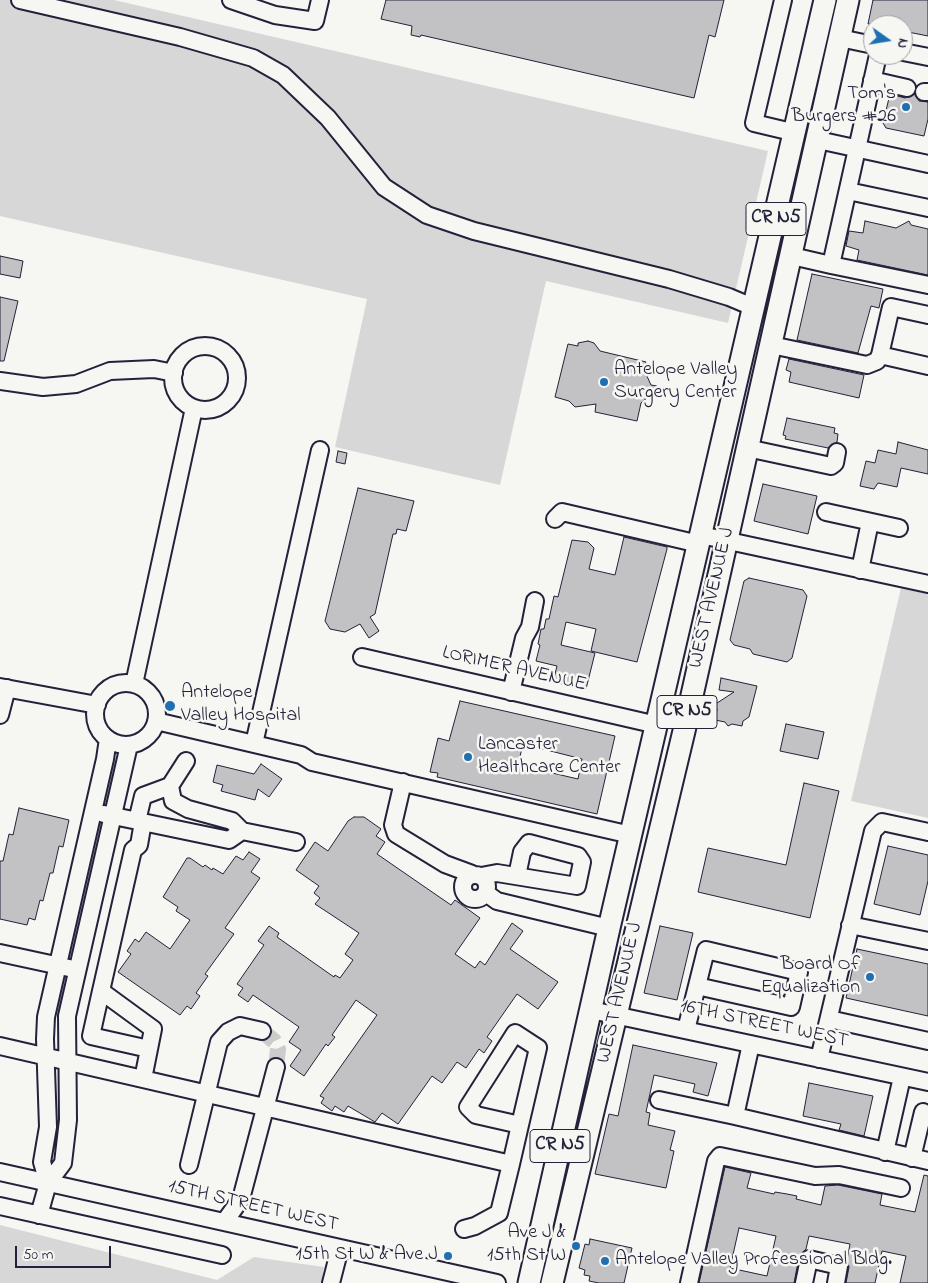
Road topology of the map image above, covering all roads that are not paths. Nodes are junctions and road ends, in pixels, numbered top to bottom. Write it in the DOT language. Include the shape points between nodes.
graph roads {
  1 [pos="20,0"];
  2 [pos="231,0"];
  3 [pos="320,0"];
  4 [pos="783,0"];
  5 [pos="848,0"];
  6 [pos="824,3"];
  7 [pos="840,38"];
  8 [pos="863,44"];
  9 [pos="913,54"];
  10 [pos="928,57"];
  11 [pos="876,65"];
  12 [pos="872,80"];
  13 [pos="907,88"];
  14 [pos="796,133"];
  15 [pos="818,140"];
  16 [pos="857,149"];
  17 [pos="928,164"];
  18 [pos="848,191"];
  19 [pos="928,208"];
  20 [pos="794,246"];
  21 [pos="831,265"];
  22 [pos="928,285"];
  23 [pos="755,308"];
  24 [pos="928,315"];
  25 [pos="771,345"];
  26 [pos="880,355"];
  27 [pos="928,366"];
  28 [pos="174,372"];
  29 [pos="0,381"];
  30 [pos="194,408"];
  31 [pos="748,448"];
  32 [pos="320,450"];
  33 [pos="837,452"];
  34 [pos="826,512"];
  35 [pos="555,519"];
  36 [pos="870,522"];
  37 [pos="899,528"];
  38 [pos="700,540"];
  39 [pos="726,540"];
  40 [pos="860,570"];
  41 [pos="928,584"];
  42 [pos="535,601"];
  43 [pos="678,634"];
  44 [pos="362,657"];
  45 [pos="134,684"];
  46 [pos="3,687"];
  47 [pos="511,692"];
  48 [pos="97,705"];
  49 [pos="0,714"];
  50 [pos="156,721"];
  51 [pos="657,725"];
  52 [pos="684,731"];
  53 [pos="108,739"];
  54 [pos="254,744"];
  55 [pos="129,745"];
  56 [pos="186,762"];
  57 [pos="403,782"];
  58 [pos="170,786"];
  59 [pos="94,812"];
  60 [pos="113,816"];
  61 [pos="140,821"];
  62 [pos="242,831"];
  63 [pos="928,832"];
  64 [pos="631,835"];
  65 [pos="657,841"];
  66 [pos="296,842"];
  67 [pos="476,875"];
  68 [pos="517,876"];
  69 [pos="486,893"];
  70 [pos="850,925"];
  71 [pos="609,928"];
  72 [pos="928,941"];
  73 [pos="0,953"];
  74 [pos="58,966"];
  75 [pos="78,970"];
  76 [pos="697,986"];
  77 [pos="101,991"];
  78 [pos="591,1010"];
  79 [pos="616,1015"];
  80 [pos="829,1019"];
  81 [pos="686,1030"];
  82 [pos="262,1031"];
  83 [pos="928,1041"];
  84 [pos="751,1044"];
  85 [pos="0,1046"];
  86 [pos="149,1050"];
  87 [pos="46,1056"];
  88 [pos="819,1059"];
  89 [pos="66,1061"];
  90 [pos="276,1067"];
  91 [pos="902,1077"];
  92 [pos="143,1078"];
  93 [pos="928,1082"];
  94 [pos="207,1093"];
  95 [pos="659,1100"];
  96 [pos="266,1106"];
  97 [pos="923,1112"];
  98 [pos="735,1116"];
  99 [pos="520,1125"];
  100 [pos="885,1152"];
  101 [pos="920,1159"];
  102 [pos="511,1164"];
  103 [pos="189,1165"];
  104 [pos="0,1172"];
  105 [pos="48,1183"];
  106 [pos="901,1188"];
  107 [pos="0,1206"];
  108 [pos="40,1215"];
  109 [pos="225,1221"];
  110 [pos="464,1229"];
  111 [pos="340,1248"];
  112 [pos="222,1256"];
  113 [pos="331,1283"];
  114 [pos="497,1283"];
  115 [pos="529,1283"];
  116 [pos="552,1283"];
  117 [pos="689,1283"];
  118 [pos="804,1283"];
  119 [pos="836,1283"];
  1 -- 23 [label="street" via="180,37 253,58 283,75 328,118 384,187 427,215 474,231 669,279"];
  2 -- 3 [label="street" via="275,15 315,21"];
  4 -- 14 [label="street" via="754,123"];
  5 -- 7 [label="main road, WEST AVENUE J / CR N5"];
  6 -- 14 [label="main road, WEST AVENUE J / CR N5"];
  6 -- 15 [label="main road" via="830,21 808,120"];
  7 -- 8 [label="street"];
  7 -- 15 [label="main road, WEST AVENUE J / CR N5"];
  9 -- 10 [label="street"];
  11 -- 12 [label="street"];
  12 -- 13 [label="street"];
  12 -- 16 [label="street"];
  14 -- 20 [label="main road" via="801,152 785,222"];
  14 -- 23 [label="main road, WEST AVENUE J / CR N5"];
  15 -- 16 [label="street"];
  15 -- 20 [label="main road, WEST AVENUE J / CR N5"];
  16 -- 17 [label="street"];
  16 -- 18 [label="street"];
  18 -- 19 [label="street"];
  18 -- 21 [label="street"];
  20 -- 21 [label="street"];
  20 -- 25 [label="main road, WEST AVENUE J / CR N5"];
  21 -- 22 [label="street"];
  23 -- 38 [label="main road, WEST AVENUE J / CR N5"];
  24 -- 26 [label="street" via="891,307"];
  25 -- 26 [label="street" via="868,365 877,361"];
  25 -- 31 [label="main road, WEST AVENUE J / CR N5"];
  26 -- 27 [label="street"];
  28 -- 29 [label="street" via="154,369 110,371 76,384 43,387"];
  28 -- 30 [label="street" via="178,394"];
  28 -- 30 [label="street" via="185,353 199,346 222,350 232,360 237,383 230,398 218,407"];
  30 -- 45 [label="street"];
  31 -- 33 [label="street" via="830,466 835,463"];
  31 -- 39 [label="main road, WEST AVENUE J / CR N5"];
  32 -- 54 [label="street"];
  34 -- 36 [label="street"];
  35 -- 38 [label="street" via="562,512"];
  36 -- 37 [label="street"];
  36 -- 40 [label="street"];
  38 -- 39 [label="street"];
  38 -- 43 [label="main road, WEST AVENUE J / CR N5"];
  39 -- 40 [label="street"];
  39 -- 52 [label="main road, WEST AVENUE J / CR N5"];
  40 -- 41 [label="street"];
  42 -- 47 [label="street"];
  43 -- 51 [label="main road, WEST AVENUE J / CR N5"];
  43 -- 52 [label="main road" via="684,658 672,712"];
  44 -- 47 [label="street, LORIMER AVENUE"];
  45 -- 48 [label="street" via="111,687"];
  45 -- 50 [label="street" via="142,686 153,698 158,712"];
  46 -- 48 [label="street"];
  46 -- 49 [label="street"];
  47 -- 51 [label="street, LORIMER AVENUE"];
  48 -- 53 [label="street" via="96,720"];
  50 -- 54 [label="street"];
  50 -- 55 [label="street" via="148,737"];
  51 -- 64 [label="main road, WEST AVENUE J / CR N5"];
  51 -- 65 [label="main road" via="666,742 648,820"];
  52 -- 65 [label="main road, WEST AVENUE J / CR N5"];
  53 -- 55 [label="street"];
  53 -- 59 [label="street"];
  54 -- 57 [label="street" via="302,755 312,762"];
  55 -- 60 [label="street"];
  56 -- 58 [label="street"];
  57 -- 64 [label="street"];
  57 -- 67 [label="street" via="394,825 396,834 445,864"];
  58 -- 61 [label="street" via="143,796"];
  58 -- 62 [label="street" via="174,801 188,810 232,821"];
  59 -- 60 [label="street"];
  59 -- 74 [label="street"];
  60 -- 61 [label="street"];
  60 -- 75 [label="street"];
  61 -- 62 [label="street" via="229,840"];
  61 -- 77 [label="street" via="139,845 133,850"];
  62 -- 66 [label="street"];
  63 -- 70 [label="street" via="882,822 873,830"];
  64 -- 71 [label="main road, WEST AVENUE J / CR N5"];
  65 -- 79 [label="main road, WEST AVENUE J / CR N5"];
  67 -- 68 [label="street" via="497,873"];
  67 -- 69 [label="street" via="486,882"];
  67 -- 69 [label="street" via="463,882 465,894 475,899"];
  69 -- 71 [label="street" via="497,901"];
  70 -- 72 [label="street"];
  70 -- 80 [label="street"];
  71 -- 78 [label="main road, WEST AVENUE J / CR N5"];
  73 -- 74 [label="street"];
  74 -- 75 [label="street"];
  74 -- 87 [label="street" via="46,1016"];
  75 -- 89 [label="street" via="67,1016"];
  76 -- 76 [label="street" via="706,950 799,972 791,1007"];
  76 -- 81 [label="street"];
  77 -- 86 [label="street" via="152,1029"];
  77 -- 86 [label="street" via="91,1036"];
  78 -- 79 [label="street, 16TH STREET WEST"];
  78 -- 115 [label="main road, WEST AVENUE J / CR N5"];
  79 -- 81 [label="street, 16TH STREET WEST"];
  79 -- 116 [label="main road, WEST AVENUE J / CR N5"];
  80 -- 83 [label="street"];
  80 -- 88 [label="street"];
  81 -- 84 [label="street, 16TH STREET WEST"];
  82 -- 94 [label="street" via="240,1026 219,1042"];
  84 -- 88 [label="street, 16TH STREET WEST"];
  84 -- 98 [label="street"];
  85 -- 87 [label="street"];
  86 -- 92 [label="street"];
  87 -- 89 [label="street"];
  87 -- 105 [label="street" via="48,1127 42,1162"];
  88 -- 91 [label="street, 16TH STREET WEST"];
  89 -- 92 [label="street"];
  89 -- 105 [label="street" via="68,1120 63,1163"];
  90 -- 96 [label="street"];
  91 -- 93 [label="street, 16TH STREET WEST"];
  91 -- 100 [label="street"];
  92 -- 94 [label="street"];
  94 -- 96 [label="street"];
  94 -- 103 [label="street"];
  95 -- 98 [label="street"];
  96 -- 102 [label="street"];
  96 -- 109 [label="street" via="247,1179 238,1204"];
  97 -- 101 [label="street"];
  98 -- 100 [label="street"];
  99 -- 99 [label="street" via="538,1048 516,1033 468,1107 476,1115"];
  99 -- 102 [label="street"];
  100 -- 101 [label="street"];
  102 -- 110 [label="street" via="499,1213"];
  104 -- 105 [label="street, 15TH STREET WEST"];
  105 -- 108 [label="street"];
  105 -- 109 [label="street, 15TH STREET WEST"];
  106 -- 117 [label="street" via="839,1175 815,1176 720,1156 716,1161"];
  107 -- 108 [label="street"];
  108 -- 112 [label="street"];
  109 -- 111 [label="street, 15TH STREET WEST"];
  111 -- 113 [label="street"];
  111 -- 114 [label="street, 15TH STREET WEST"];
  118 -- 119 [label="street" via="809,1259 839,1266"];
}
